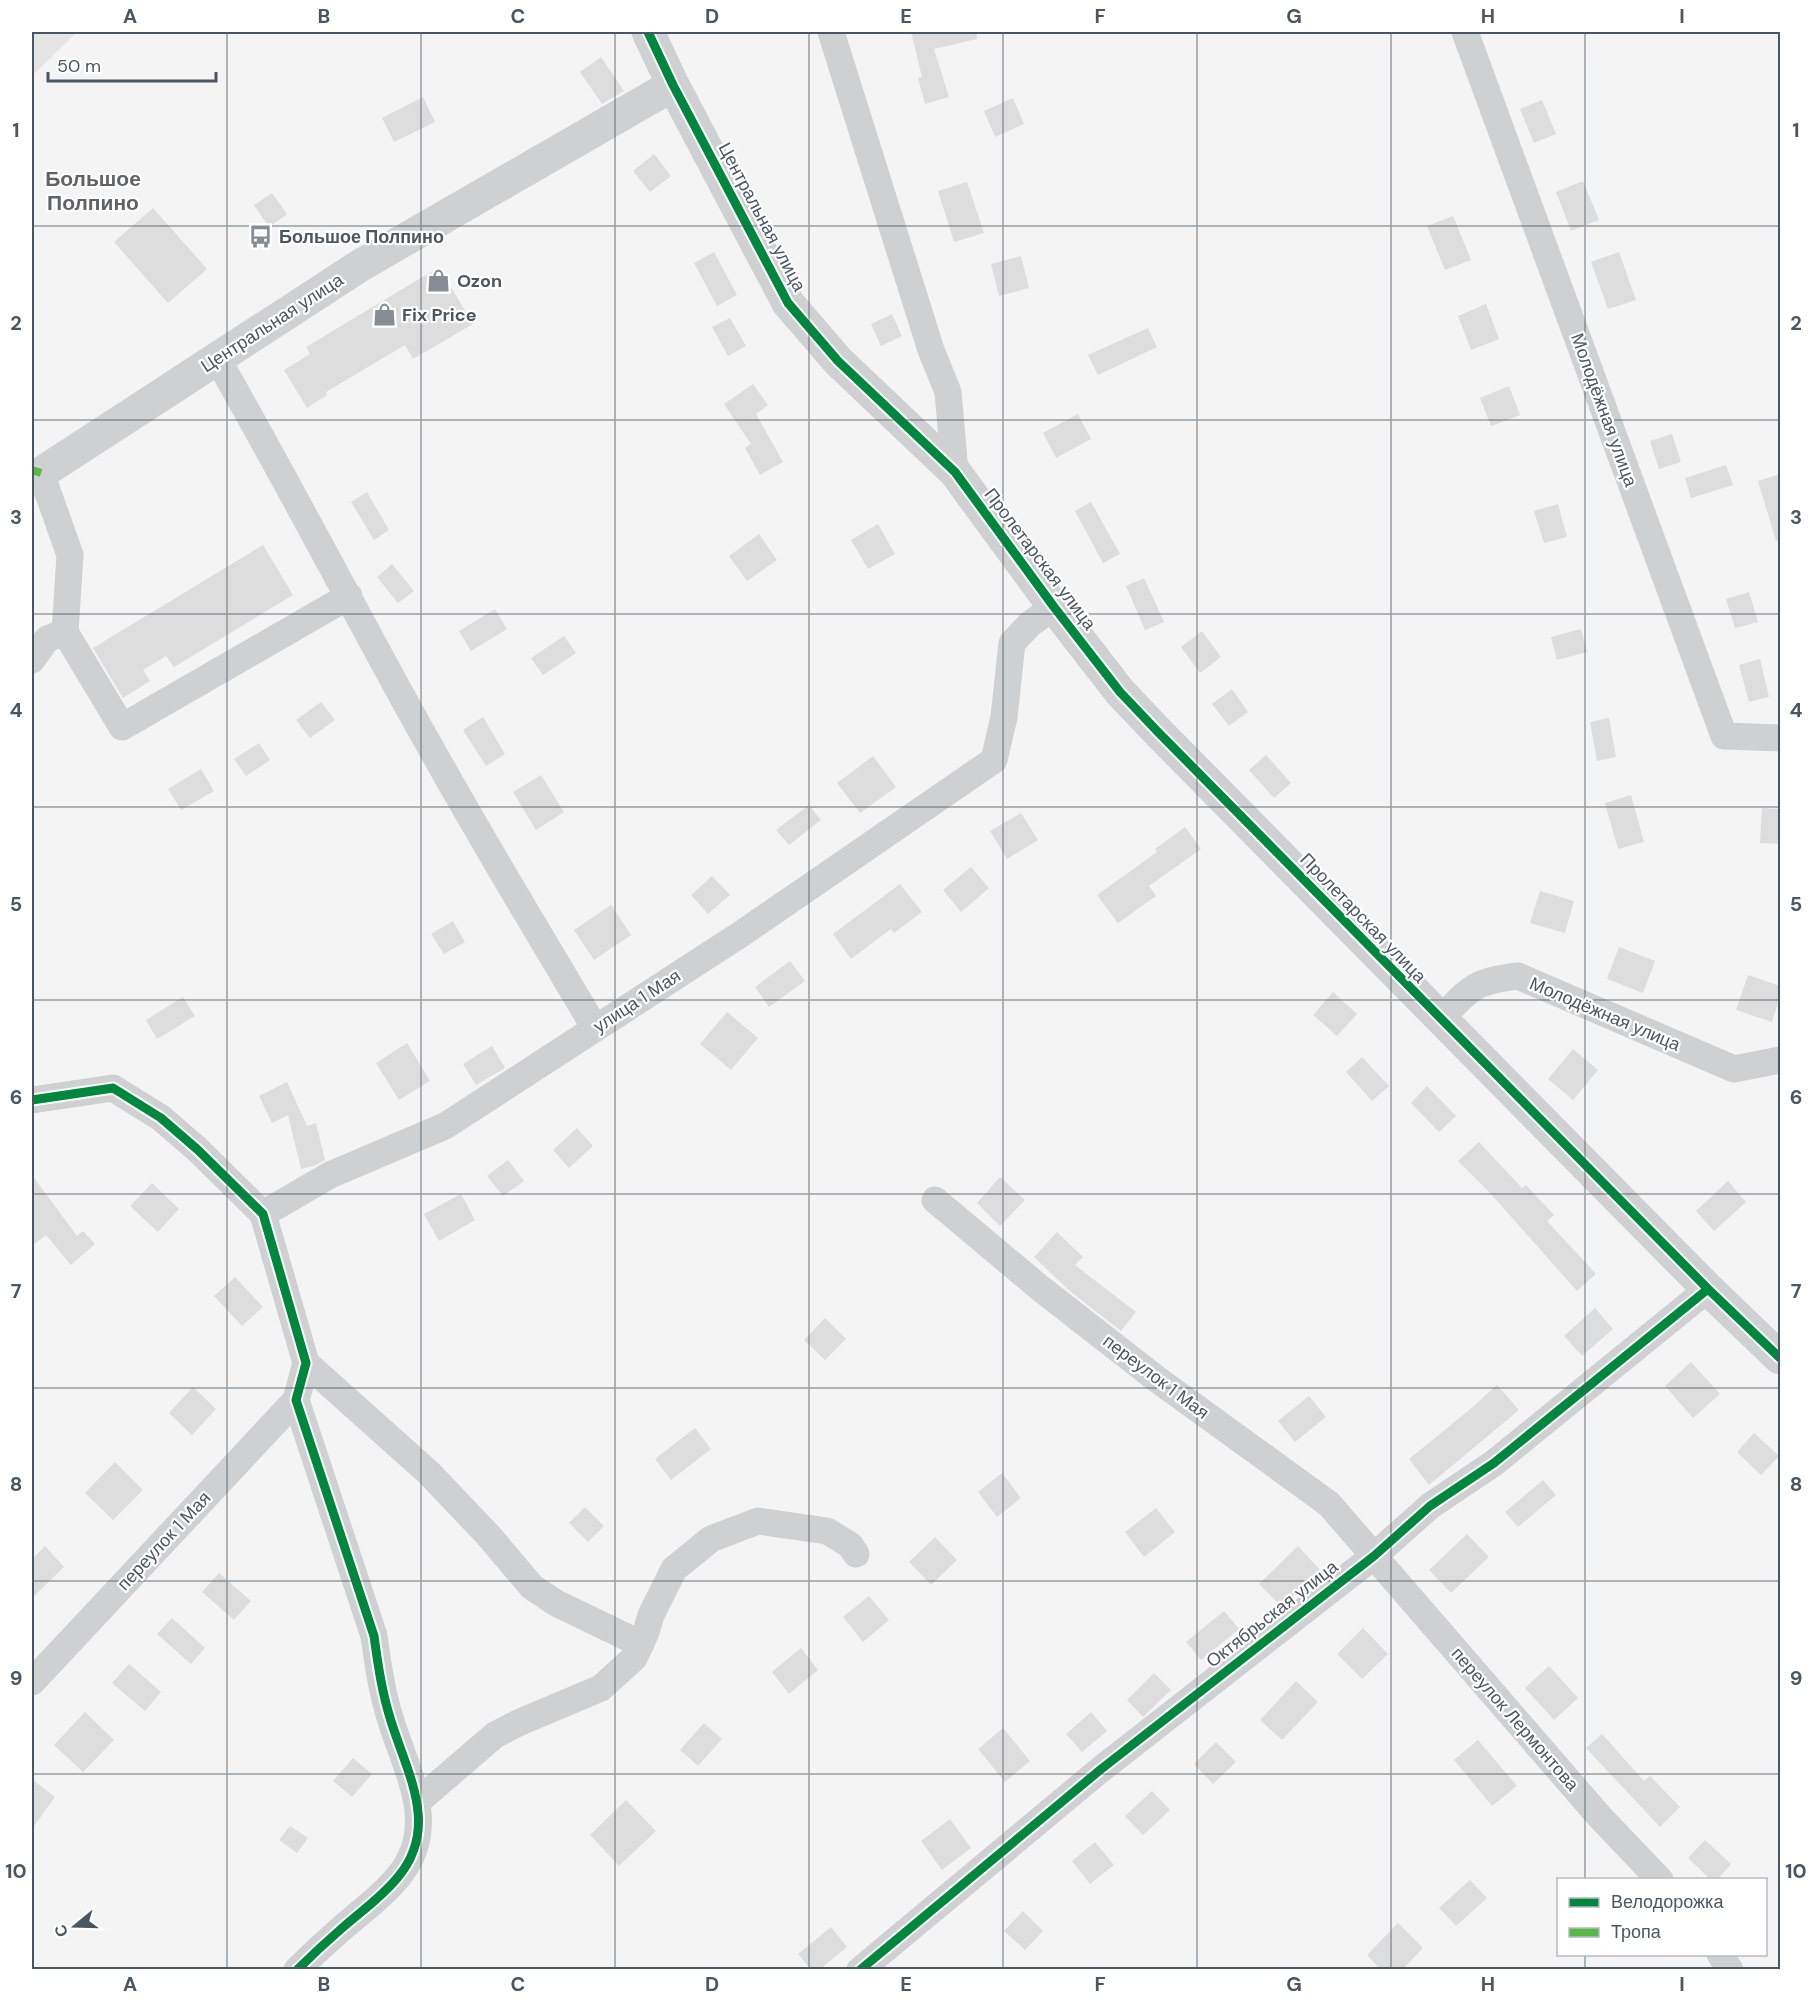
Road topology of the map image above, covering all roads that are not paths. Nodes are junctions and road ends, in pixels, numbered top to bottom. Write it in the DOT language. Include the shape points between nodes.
graph roads {
  1 [pos="648,32"];
  2 [pos="831,32"];
  3 [pos="1465,32"];
  4 [pos="673,85"];
  5 [pos="217,358"];
  6 [pos="955,472"];
  7 [pos="36,476"];
  8 [pos="349,596"];
  9 [pos="1054,608"];
  10 [pos="65,632"];
  11 [pos="32,660"];
  12 [pos="1780,738"];
  13 [pos="1440,1020"];
  14 [pos="595,1028"];
  15 [pos="1780,1060"];
  16 [pos="32,1100"];
  17 [pos="934,1200"];
  18 [pos="262,1214"];
  19 [pos="1708,1289"];
  20 [pos="1780,1358"];
  21 [pos="306,1363"];
  22 [pos="296,1400"];
  23 [pos="856,1554"];
  24 [pos="1374,1556"];
  25 [pos="641,1644"];
  26 [pos="32,1682"];
  27 [pos="417,1802"];
  28 [pos="1658,1878"];
  29 [pos="1721,1956"];
  30 [pos="297,1970"];
  31 [pos="860,1970"];
  32 [pos="1730,1970"];
  1 -- 4 [label="street, Центральная улица"];
  2 -- 6 [label="street" via="948,392"];
  3 -- 12 [label="street, Молодёжная улица" via="1724,736"];
  4 -- 5 [label="street, Центральная улица" via="361,265"];
  4 -- 6 [label="street, Центральная улица" via="788,303 838,361"];
  5 -- 7 [label="street, Центральная улица"];
  5 -- 8 [label="street"];
  6 -- 9 [label="street, Пролетарская улица"];
  7 -- 10 [label="street" via="70,555"];
  8 -- 10 [label="street" via="122,727"];
  8 -- 14 [label="street" via="479,832"];
  9 -- 13 [label="street, Пролетарская улица" via="1120,692"];
  9 -- 14 [label="street, улица 1 Мая" via="1030,624 1012,644 1004,717 994,760 741,934"];
  10 -- 11 [label="street" via="47,639"];
  13 -- 15 [label="street, Молодёжная улица" via="1470,989 1492,979 1518,976 1734,1069"];
  13 -- 19 [label="street, Пролетарская улица"];
  14 -- 18 [label="street, улица 1 Мая" via="445,1126 330,1175"];
  16 -- 18 [label="street" via="113,1088 161,1118"];
  17 -- 24 [label="street, переулок 1 Мая" via="1158,1380 1329,1504"];
  18 -- 21 [label="street"];
  19 -- 20 [label="street, Пролетарская улица"];
  19 -- 24 [label="street, Октябрьская улица" via="1494,1463 1430,1506"];
  21 -- 22 [label="street"];
  21 -- 25 [label="street" via="429,1473 532,1587 556,1603"];
  22 -- 26 [label="street, переулок 1 Мая"];
  22 -- 27 [label="street" via="374,1636 391,1721"];
  23 -- 25 [label="street" via="850,1545 827,1531 758,1521 711,1539 674,1569"];
  24 -- 28 [label="street, переулок Лермонтова" via="1599,1816"];
  24 -- 31 [label="street, Октябрьская улица" via="1100,1770"];
  25 -- 27 [label="street" via="634,1658 602,1688 495,1735"];
  27 -- 30 [label="street" via="419,1827 414,1848 400,1875"];
  29 -- 32 [label="street"];
}
